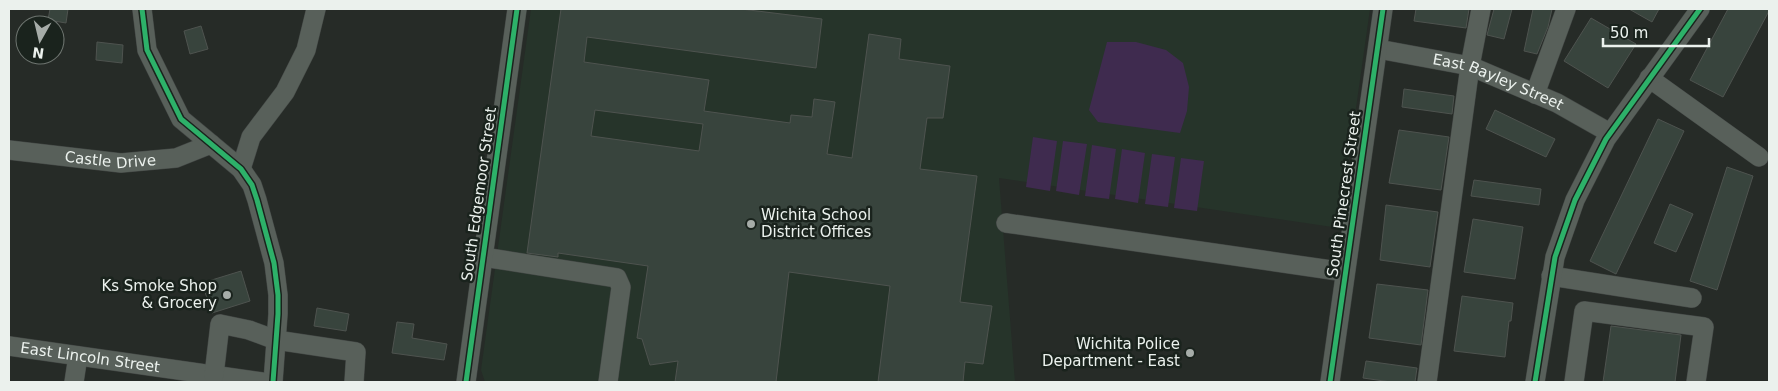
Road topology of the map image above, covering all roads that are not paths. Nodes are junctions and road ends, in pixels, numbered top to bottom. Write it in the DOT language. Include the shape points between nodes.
graph roads {
  1 [pos="142,9"];
  2 [pos="316,9"];
  3 [pos="517,9"];
  4 [pos="1383,9"];
  5 [pos="1481,9"];
  6 [pos="1566,9"];
  7 [pos="1700,9"];
  8 [pos="1378,49"];
  9 [pos="1470,66"];
  10 [pos="1649,78"];
  11 [pos="1535,94"];
  12 [pos="1610,133"];
  13 [pos="211,144"];
  14 [pos="9,150"];
  15 [pos="1759,157"];
  16 [pos="241,169"];
  17 [pos="1006,223"];
  18 [pos="483,257"];
  19 [pos="1345,272"];
  20 [pos="1552,276"];
  21 [pos="1692,298"];
  22 [pos="276,340"];
  23 [pos="9,346"];
  24 [pos="78,356"];
  25 [pos="214,375"];
  26 [pos="74,382"];
  27 [pos="262,382"];
  28 [pos="273,382"];
  29 [pos="354,382"];
  30 [pos="466,382"];
  31 [pos="608,382"];
  32 [pos="1330,382"];
  33 [pos="1427,382"];
  34 [pos="1534,382"];
  35 [pos="1574,382"];
  36 [pos="1696,382"];
  1 -- 13 [label="street" via="147,50 181,118"];
  2 -- 16 [label="street" via="306,50 286,92 251,137"];
  3 -- 18 [label="street, South Edgemoor Street"];
  4 -- 8 [label="street, South Pinecrest Street"];
  5 -- 9 [label="street"];
  6 -- 11 [label="street"];
  7 -- 10 [label="street"];
  8 -- 9 [label="street, East Bayley Street"];
  8 -- 19 [label="street, South Pinecrest Street"];
  9 -- 11 [label="street, East Bayley Street"];
  9 -- 33 [label="street"];
  10 -- 12 [label="street"];
  10 -- 15 [label="street"];
  11 -- 12 [label="street, East Bayley Street"];
  12 -- 20 [label="street" via="1575,200 1554,257"];
  13 -- 14 [label="street, Castle Drive" via="176,158 121,163"];
  13 -- 16 [label="street"];
  16 -- 22 [label="street" via="252,185 274,263 278,295"];
  17 -- 19 [label="street"];
  18 -- 30 [label="street, South Edgemoor Street"];
  18 -- 31 [label="street" via="617,278 621,287"];
  19 -- 32 [label="street, South Pinecrest Street"];
  20 -- 21 [label="street"];
  20 -- 34 [label="street"];
  22 -- 25 [label="street" via="220,324"];
  22 -- 28 [label="street"];
  22 -- 29 [label="street" via="356,352"];
  23 -- 24 [label="street, East Lincoln Street"];
  24 -- 25 [label="street, East Lincoln Street"];
  24 -- 26 [label="street"];
  25 -- 27 [label="street, East Lincoln Street"];
  35 -- 36 [label="street" via="1584,311 1704,327"];
}
